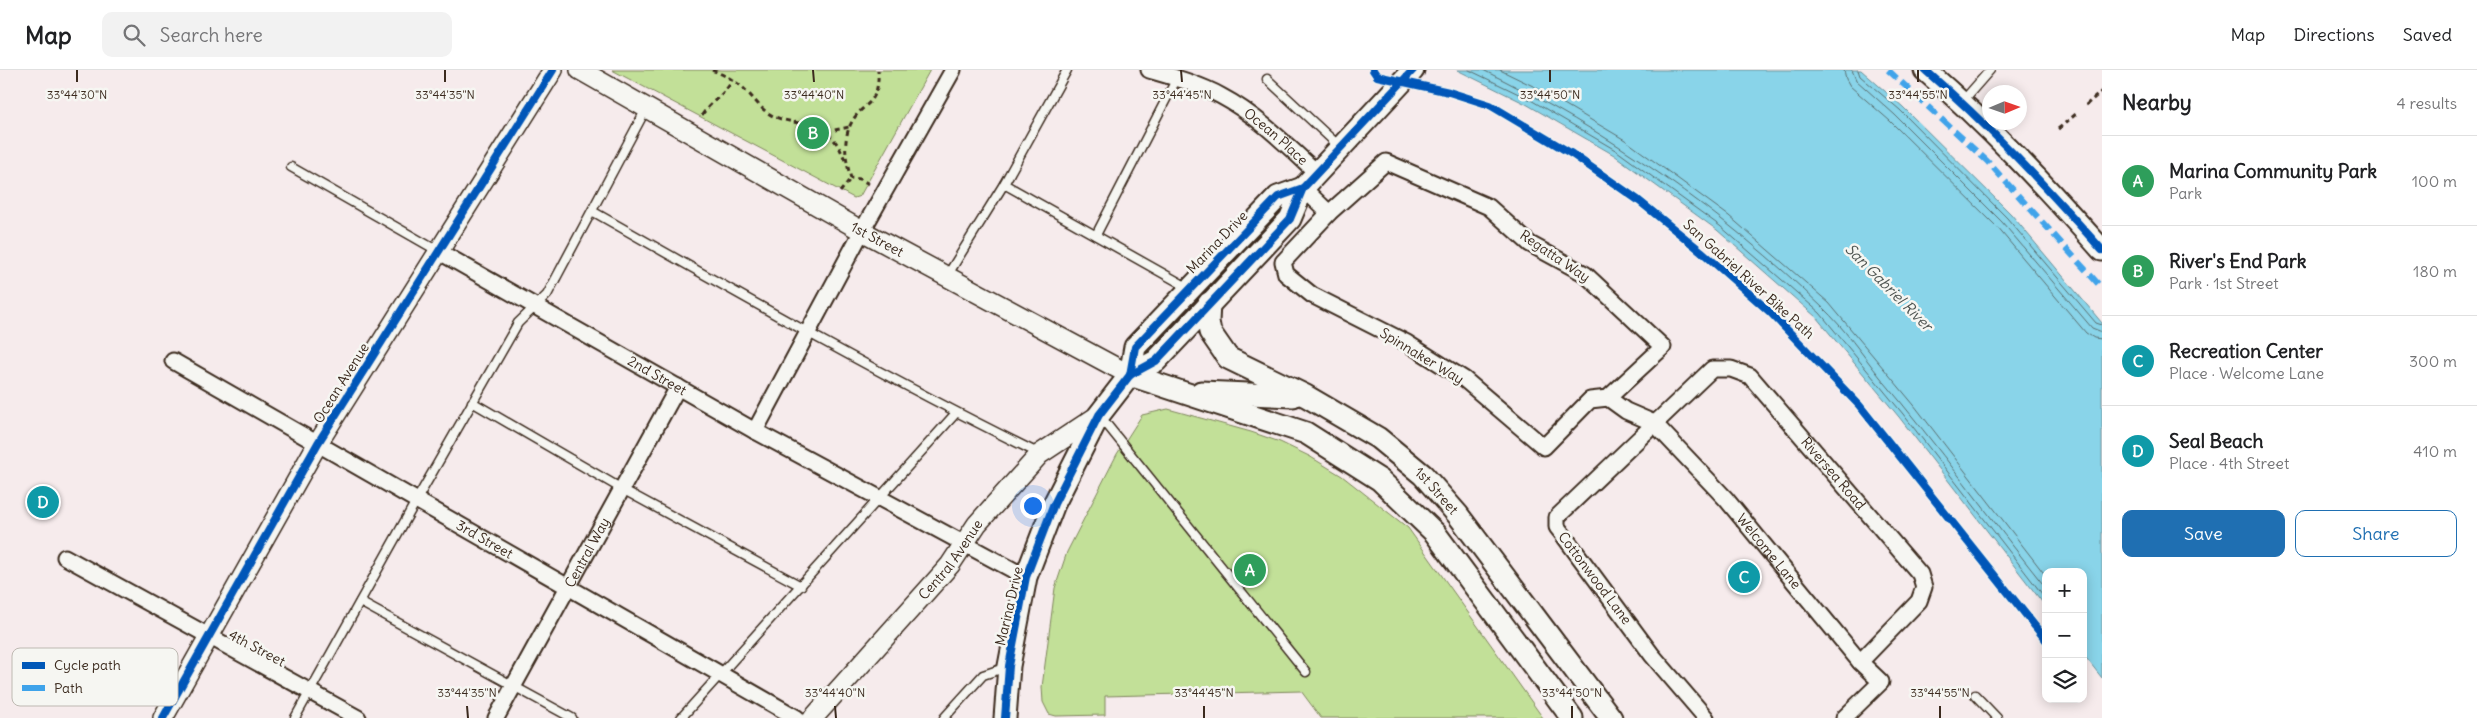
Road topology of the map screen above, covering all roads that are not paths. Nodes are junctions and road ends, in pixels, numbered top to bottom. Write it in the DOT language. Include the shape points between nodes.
graph roads {
  1 [pos="553,70"];
  2 [pos="580,70"];
  3 [pos="953,70"];
  4 [pos="1067,70"];
  5 [pos="1149,70"];
  6 [pos="1925,70"];
  7 [pos="1990,70"];
  8 [pos="1411,71"];
  9 [pos="1177,78"];
  10 [pos="1267,79"];
  11 [pos="1962,102"];
  12 [pos="646,110"];
  13 [pos="1341,148"];
  14 [pos="292,168"];
  15 [pos="1310,180"];
  16 [pos="1004,184"];
  17 [pos="592,212"];
  18 [pos="1329,213"];
  19 [pos="862,231"];
  20 [pos="1096,235"];
  21 [pos="2102,250"];
  22 [pos="438,251"];
  23 [pos="947,276"];
  24 [pos="1190,288"];
  25 [pos="1209,303"];
  26 [pos="534,306"];
  27 [pos="808,333"];
  28 [pos="173,361"];
  29 [pos="1130,375"];
  30 [pos="678,386"];
  31 [pos="1183,392"];
  32 [pos="1306,396"];
  33 [pos="1608,398"];
  34 [pos="472,402"];
  35 [pos="956,413"];
  36 [pos="1099,415"];
  37 [pos="1654,423"];
  38 [pos="755,431"];
  39 [pos="318,443"];
  40 [pos="1040,454"];
  41 [pos="622,489"];
  42 [pos="880,500"];
  43 [pos="416,501"];
  44 [pos="964,544"];
  45 [pos="65,557"];
  46 [pos="1026,577"];
  47 [pos="801,586"];
  48 [pos="568,587"];
  49 [pos="360,602"];
  50 [pos="208,637"];
  51 [pos="1860,662"];
  52 [pos="1008,666"];
  53 [pos="1306,672"];
  54 [pos="721,674"];
  55 [pos="514,686"];
  56 [pos="178,691"];
  57 [pos="311,691"];
  58 [pos="1975,695"];
  59 [pos="170,706"];
  60 [pos="163,718"];
  61 [pos="296,718"];
  62 [pos="358,718"];
  63 [pos="496,718"];
  64 [pos="572,718"];
  65 [pos="681,718"];
  66 [pos="797,718"];
  67 [pos="813,718"];
  68 [pos="944,718"];
  69 [pos="1005,718"];
  70 [pos="1572,718"];
  71 [pos="1611,718"];
  72 [pos="1706,718"];
  73 [pos="1844,718"];
  74 [pos="1997,718"];
  1 -- 22 [label="street, Ocean Avenue"];
  2 -- 12 [label="street, 1st Street"];
  3 -- 19 [label="street"];
  4 -- 16 [label="lane"];
  5 -- 9 [label="street, Ocean Place"];
  6 -- 11 [label="main road"];
  7 -- 11 [label="lane"];
  8 -- 13 [label="main road, Marina Drive"];
  9 -- 15 [label="street, Ocean Place" via="1222,96 1274,132"];
  9 -- 20 [label="lane"];
  10 -- 13 [label="lane"];
  11 -- 21 [label="main road" via="2028,167"];
  12 -- 17 [label="lane"];
  12 -- 19 [label="street, 1st Street"];
  13 -- 15 [label="main road, Marina Drive"];
  14 -- 22 [label="lane, 2nd Street"];
  15 -- 18 [label="street"];
  15 -- 24 [label="main road, Marina Drive" via="1278,197"];
  15 -- 25 [label="main road, Marina Drive" via="1290,218"];
  16 -- 20 [label="lane"];
  16 -- 23 [label="lane"];
  17 -- 26 [label="lane" via="547,294"];
  17 -- 27 [label="lane"];
  18 -- 33 [label="street, Spinnaker Way" via="1283,262 1286,274 1312,295 1407,343 1464,379 1540,446 1548,445 1590,400"];
  18 -- 33 [label="street, Regatta Way" via="1386,162 1489,207 1530,244 1585,274 1663,347"];
  19 -- 23 [label="street, 1st Street"];
  19 -- 27 [label="street"];
  20 -- 24 [label="lane"];
  22 -- 26 [label="street, 2nd Street"];
  22 -- 39 [label="street, Ocean Avenue"];
  23 -- 29 [label="street, 1st Street"];
  24 -- 29 [label="main road, Marina Drive" via="1135,347"];
  25 -- 29 [label="main road, Marina Drive" via="1156,361"];
  25 -- 32 [label="main road" via="1210,332 1228,358"];
  26 -- 30 [label="street, 2nd Street"];
  26 -- 34 [label="lane" via="518,324"];
  27 -- 35 [label="lane"];
  27 -- 38 [label="street"];
  28 -- 39 [label="street, 3rd Street"];
  29 -- 31 [label="main road, 1st Street"];
  29 -- 36 [label="main road, Marina Drive"];
  30 -- 38 [label="street, 2nd Street"];
  30 -- 41 [label="street, Central Way"];
  31 -- 32 [label="main road, 1st Street"];
  31 -- 70 [label="main road, 1st Street" via="1306,433 1380,480 1435,533"];
  32 -- 71 [label="main road, 1st Street" via="1378,438 1423,475 1470,530"];
  33 -- 37 [label="street" via="1626,411"];
  34 -- 41 [label="lane"];
  34 -- 43 [label="lane"];
  35 -- 40 [label="lane"];
  35 -- 42 [label="lane"];
  36 -- 40 [label="street, Central Avenue"];
  36 -- 46 [label="main road, Marina Drive" via="1054,504"];
  36 -- 53 [label="lane"];
  37 -- 51 [label="street, Welcome Lane" via="1726,499"];
  37 -- 51 [label="street, Riversea Road" via="1712,370 1731,370 1750,376 1835,472 1920,574 1924,587 1918,600"];
  37 -- 72 [label="street, Cottonwood Lane" via="1558,518 1557,527 1652,655"];
  38 -- 42 [label="street, 2nd Street"];
  39 -- 43 [label="street, 3rd Street"];
  39 -- 50 [label="street, Ocean Avenue"];
  40 -- 44 [label="street, Central Avenue" via="977,524"];
  41 -- 47 [label="lane"];
  41 -- 48 [label="street, Central Way"];
  42 -- 44 [label="street, 2nd Street"];
  42 -- 47 [label="lane"];
  43 -- 48 [label="street, 3rd Street"];
  43 -- 49 [label="lane"];
  44 -- 46 [label="street, 2nd Street"];
  44 -- 67 [label="street, Central Avenue" via="950,565"];
  45 -- 50 [label="street, 4th Street"];
  46 -- 52 [label="main road, Marina Drive"];
  47 -- 54 [label="lane"];
  48 -- 54 [label="street, 3rd Street"];
  48 -- 55 [label="street, Central Way"];
  49 -- 55 [label="lane"];
  49 -- 57 [label="lane"];
  50 -- 56 [label="street, Ocean Avenue"];
  50 -- 57 [label="street, 4th Street"];
  51 -- 73 [label="street, Welcome Lane" via="1881,682"];
  52 -- 68 [label="lane" via="983,675"];
  52 -- 69 [label="main road, Marina Drive"];
  54 -- 65 [label="lane"];
  54 -- 66 [label="street, 3rd Street"];
  55 -- 63 [label="street, Central Way"];
  55 -- 64 [label="lane"];
  57 -- 61 [label="lane"];
  57 -- 62 [label="street, 4th Street"];
  58 -- 74 [label="lane"];
  59 -- 60 [label="street, Ocean Avenue"];
}
